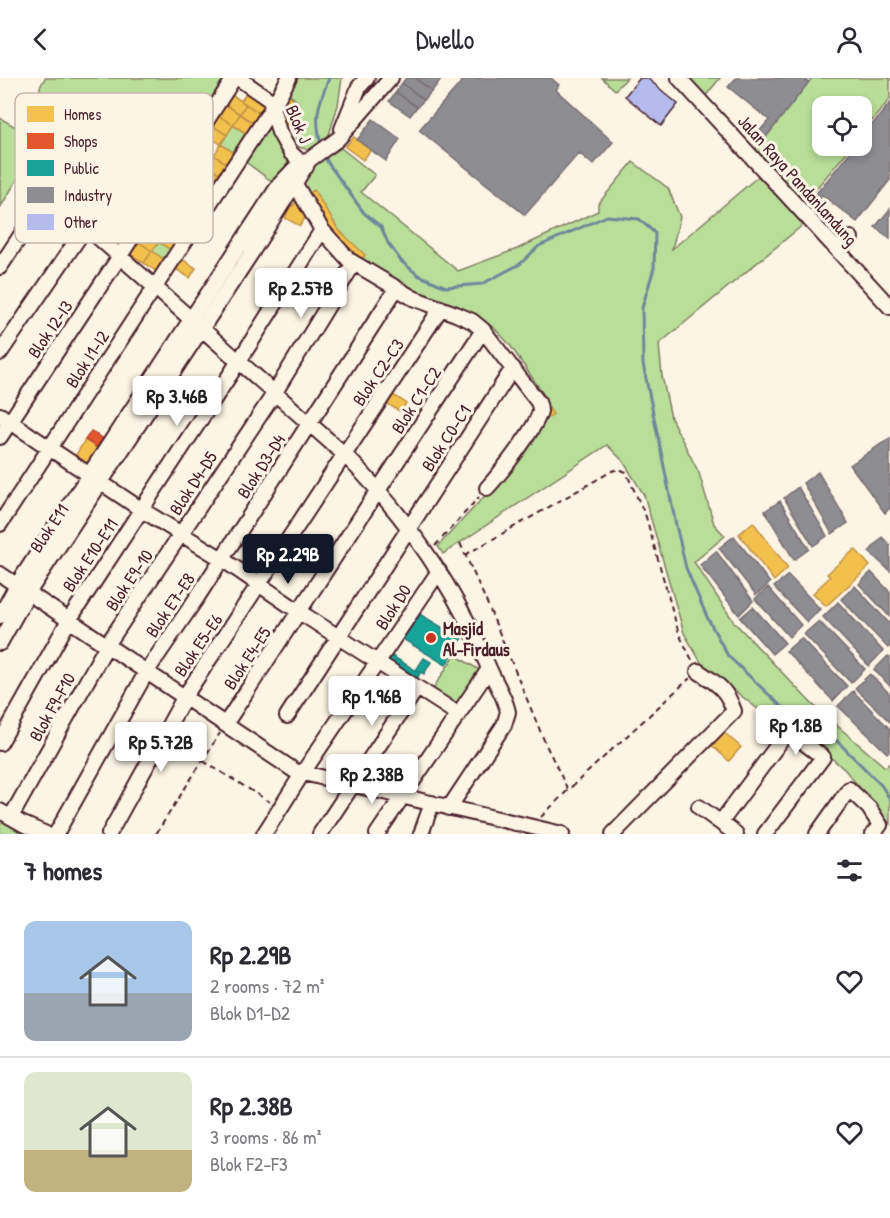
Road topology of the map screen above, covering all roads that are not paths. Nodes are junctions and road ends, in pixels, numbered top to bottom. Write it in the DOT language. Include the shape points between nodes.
graph roads {
  1 [pos="234,78"];
  2 [pos="238,78"];
  3 [pos="289,78"];
  4 [pos="367,78"];
  5 [pos="391,78"];
  6 [pos="679,78"];
  7 [pos="355,96"];
  8 [pos="368,106"];
  9 [pos="272,108"];
  10 [pos="213,111"];
  11 [pos="333,143"];
  12 [pos="306,162"];
  13 [pos="295,184"];
  14 [pos="213,198"];
  15 [pos="322,230"];
  16 [pos="851,238"];
  17 [pos="16,243"];
  18 [pos="75,243"];
  19 [pos="106,243"];
  20 [pos="128,243"];
  21 [pos="184,243"];
  22 [pos="838,251"];
  23 [pos="120,256"];
  24 [pos="354,263"];
  25 [pos="0,267"];
  26 [pos="155,287"];
  27 [pos="396,289"];
  28 [pos="890,307"];
  29 [pos="441,308"];
  30 [pos="197,324"];
  31 [pos="483,330"];
  32 [pos="0,353"];
  33 [pos="239,361"];
  34 [pos="513,368"];
  35 [pos="275,392"];
  36 [pos="5,418"];
  37 [pos="310,423"];
  38 [pos="0,437"];
  39 [pos="50,449"];
  40 [pos="345,454"];
  41 [pos="95,479"];
  42 [pos="487,488"];
  43 [pos="379,489"];
  44 [pos="142,510"];
  45 [pos="0,524"];
  46 [pos="409,528"];
  47 [pos="181,534"];
  48 [pos="222,559"];
  49 [pos="439,571"];
  50 [pos="0,574"];
  51 [pos="260,584"];
  52 [pos="23,589"];
  53 [pos="298,611"];
  54 [pos="0,616"];
  55 [pos="69,620"];
  56 [pos="338,637"];
  57 [pos="0,643"];
  58 [pos="107,645"];
  59 [pos="378,663"];
  60 [pos="489,669"];
  61 [pos="147,671"];
  62 [pos="698,671"];
  63 [pos="417,688"];
  64 [pos="185,696"];
  65 [pos="458,714"];
  66 [pos="287,717"];
  67 [pos="226,723"];
  68 [pos="0,743"];
  69 [pos="302,774"];
  70 [pos="352,784"];
  71 [pos="401,796"];
  72 [pos="432,804"];
  73 [pos="699,807"];
  74 [pos="449,808"];
  75 [pos="5,814"];
  76 [pos="721,822"];
  77 [pos="879,831"];
  78 [pos="46,834"];
  79 [pos="56,834"];
  80 [pos="109,834"];
  81 [pos="264,834"];
  82 [pos="320,834"];
  83 [pos="377,834"];
  84 [pos="421,834"];
  85 [pos="562,834"];
  86 [pos="613,834"];
  87 [pos="736,834"];
  88 [pos="765,834"];
  89 [pos="817,834"];
  1 -- 10 [label="street, Blok I2-I3"];
  2 -- 9 [label="street, Blok J" via="270,100"];
  3 -- 9 [label="street, Blok I1-I2"];
  4 -- 7 [label="street"];
  5 -- 8 [label="street"];
  6 -- 22 [label="street, Jalan Raya Pandanlandung"];
  7 -- 8 [label="street"];
  7 -- 11 [label="street"];
  8 -- 11 [label="street"];
  9 -- 12 [label="street, Blok J" via="285,144"];
  9 -- 14 [label="street, Blok I1-I2"];
  11 -- 12 [label="street"];
  12 -- 13 [label="street"];
  12 -- 30 [label="street" via="279,185"];
  13 -- 15 [label="street"];
  13 -- 30 [label="street"];
  15 -- 24 [label="street"];
  15 -- 33 [label="street, Blok E10-E11"];
  16 -- 22 [label="street"];
  17 -- 25 [label="street"];
  18 -- 32 [label="street"];
  19 -- 23 [label="street"];
  20 -- 23 [label="street, Blok I2-I3"];
  21 -- 26 [label="street, Blok I1-I2"];
  22 -- 28 [label="street, Jalan Raya Pandanlandung"];
  23 -- 26 [label="street"];
  23 -- 36 [label="street, Blok I2-I3"];
  24 -- 27 [label="street"];
  24 -- 35 [label="street, Blok D4-D5"];
  26 -- 30 [label="street"];
  26 -- 39 [label="street, Blok I1-I2"];
  27 -- 29 [label="street"];
  27 -- 37 [label="street, Blok D3-D4"];
  29 -- 31 [label="street"];
  29 -- 40 [label="street, Blok C2-C3"];
  30 -- 33 [label="street"];
  30 -- 41 [label="street, Blok E11"];
  31 -- 34 [label="street"];
  31 -- 43 [label="street, Blok C1-C2"];
  33 -- 35 [label="street"];
  33 -- 44 [label="street, Blok E10-E11"];
  34 -- 42 [label="street" via="538,402 539,413"];
  34 -- 46 [label="street, Blok C0-C1"];
  35 -- 37 [label="street"];
  35 -- 47 [label="street, Blok D4-D5"];
  36 -- 38 [label="street, Blok I2-I3"];
  36 -- 39 [label="street"];
  37 -- 40 [label="street"];
  37 -- 48 [label="street, Blok D3-D4"];
  39 -- 41 [label="street"];
  39 -- 45 [label="street, Blok I1-I2"];
  40 -- 43 [label="street"];
  40 -- 51 [label="street, Blok C2-C3"];
  41 -- 44 [label="street"];
  41 -- 52 [label="street, Blok E11"];
  43 -- 46 [label="street"];
  43 -- 53 [label="street, Blok C1-C2"];
  44 -- 47 [label="street"];
  44 -- 55 [label="street, Blok E10-E11"];
  46 -- 49 [label="street"];
  46 -- 56 [label="street, Blok C0-C1"];
  47 -- 48 [label="street"];
  47 -- 58 [label="street, Blok E9-10"];
  48 -- 51 [label="street"];
  48 -- 61 [label="street, Blok E7-E8"];
  49 -- 59 [label="street, Blok D0"];
  49 -- 60 [label="street" via="470,625"];
  50 -- 52 [label="street"];
  51 -- 53 [label="street"];
  51 -- 64 [label="street, Blok E5-E6"];
  52 -- 54 [label="street"];
  52 -- 55 [label="street"];
  52 -- 57 [label="street"];
  53 -- 56 [label="street"];
  53 -- 67 [label="street, Blok E4-E5"];
  55 -- 58 [label="street"];
  55 -- 68 [label="street, Blok E10-E11"];
  56 -- 59 [label="street"];
  56 -- 66 [label="street, Blok C0-C1"];
  58 -- 61 [label="street"];
  58 -- 75 [label="street, Blok F9-F10"];
  59 -- 63 [label="street"];
  59 -- 69 [label="street, Blok D0"];
  60 -- 65 [label="street"];
  60 -- 74 [label="street" via="507,707 507,719"];
  61 -- 64 [label="street"];
  61 -- 79 [label="street, Blok E7-E8"];
  62 -- 86 [label="street" via="723,688 734,711"];
  63 -- 65 [label="street"];
  63 -- 70 [label="street"];
  64 -- 67 [label="street"];
  64 -- 80 [label="street, Blok E5-E6"];
  65 -- 71 [label="street"];
  67 -- 69 [label="street"];
  69 -- 70 [label="street"];
  69 -- 81 [label="street, Blok D0"];
  70 -- 71 [label="street"];
  70 -- 82 [label="street"];
  71 -- 72 [label="street"];
  71 -- 83 [label="street"];
  72 -- 74 [label="street"];
  72 -- 84 [label="street"];
  73 -- 76 [label="street"];
  74 -- 85 [label="street"];
  75 -- 78 [label="street"];
  76 -- 87 [label="street"];
  76 -- 88 [label="street" via="788,731 823,757"];
  77 -- 89 [label="street" via="869,808 849,789"];
}
